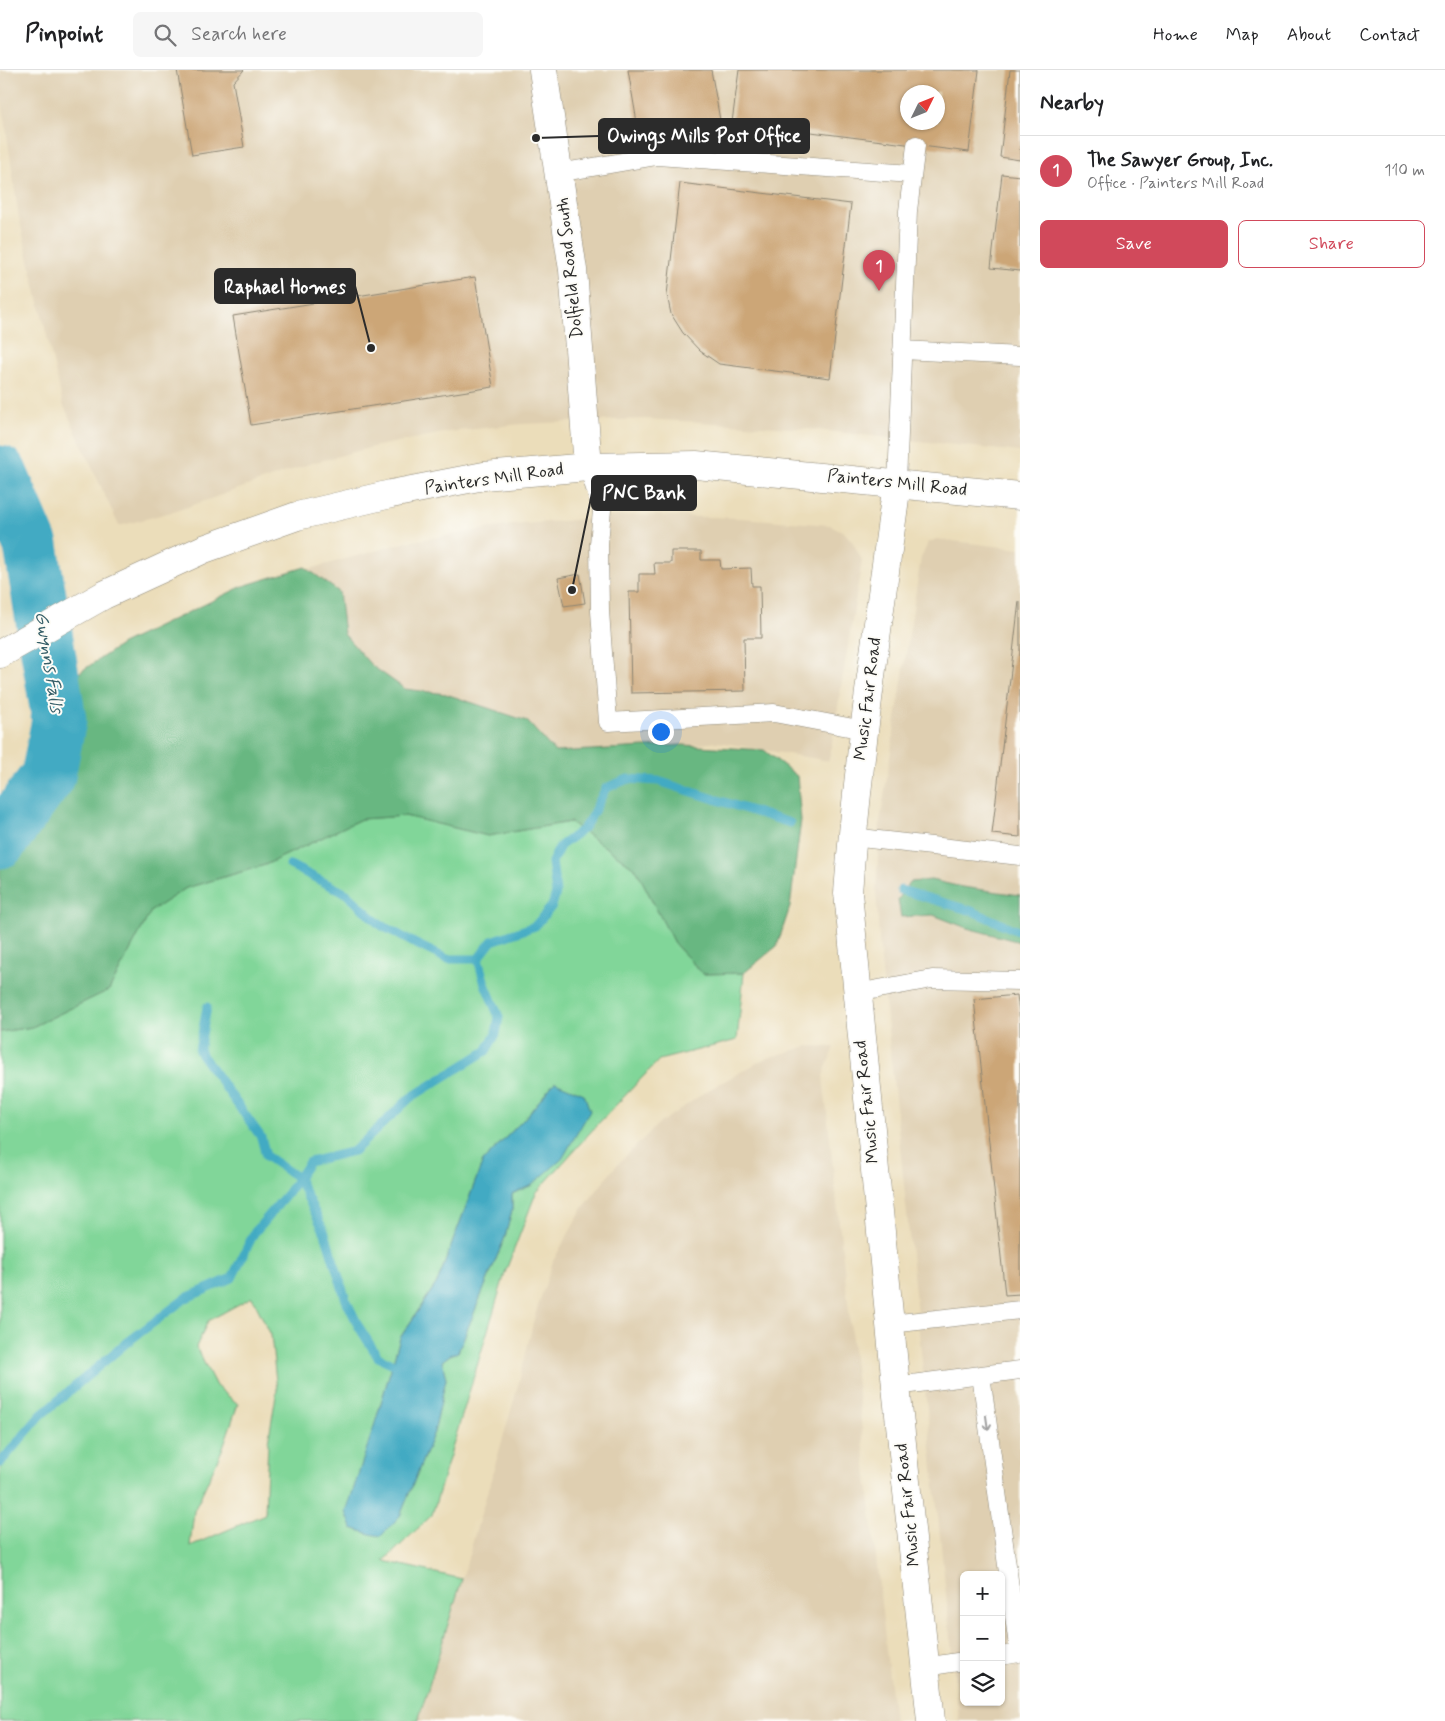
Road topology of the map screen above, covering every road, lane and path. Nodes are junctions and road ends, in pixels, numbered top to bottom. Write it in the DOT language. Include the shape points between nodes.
graph roads {
  1 [pos="543,70"];
  2 [pos="916,145"];
  3 [pos="558,173"];
  4 [pos="912,174"];
  5 [pos="902,350"];
  6 [pos="1020,356"];
  7 [pos="588,467"];
  8 [pos="897,483"];
  9 [pos="1020,496"];
  10 [pos="0,654"];
  11 [pos="864,730"];
  12 [pos="852,837"];
  13 [pos="1020,856"];
  14 [pos="1020,980"];
  15 [pos="857,993"];
  16 [pos="1020,1310"];
  17 [pos="890,1324"];
  18 [pos="1020,1370"];
  19 [pos="981,1375"];
  20 [pos="896,1386"];
  21 [pos="1013,1654"];
  22 [pos="960,1662"];
  23 [pos="925,1667"];
  24 [pos="931,1721"];
  1 -- 3 [label="street, Dolfield Road South"];
  2 -- 4 [label="lane"];
  3 -- 4 [label="lane" via="657,156"];
  3 -- 7 [label="street, Dolfield Road South" via="573,270"];
  4 -- 5 [label="lane"];
  5 -- 6 [label="lane"];
  5 -- 8 [label="lane"];
  7 -- 8 [label="street, Painters Mill Road" via="696,465"];
  7 -- 10 [label="street, Painters Mill Road" via="484,476 297,516 204,549 104,595"];
  7 -- 11 [label="lane" via="602,510 600,611 608,722 774,713"];
  8 -- 9 [label="street, Painters Mill Road"];
  8 -- 11 [label="street, Music Fair Road"];
  11 -- 12 [label="street, Music Fair Road"];
  12 -- 13 [label="lane"];
  12 -- 15 [label="street, Music Fair Road" via="848,893"];
  14 -- 15 [label="lane" via="932,978"];
  15 -- 17 [label="street, Music Fair Road"];
  16 -- 17 [label="lane"];
  17 -- 20 [label="street, Music Fair Road"];
  18 -- 19 [label="lane"];
  19 -- 20 [label="lane"];
  19 -- 21 [label="lane, one-way"];
  20 -- 23 [label="street, Music Fair Road"];
  22 -- 23 [label="lane"];
  23 -- 24 [label="street, Music Fair Road"];
}
